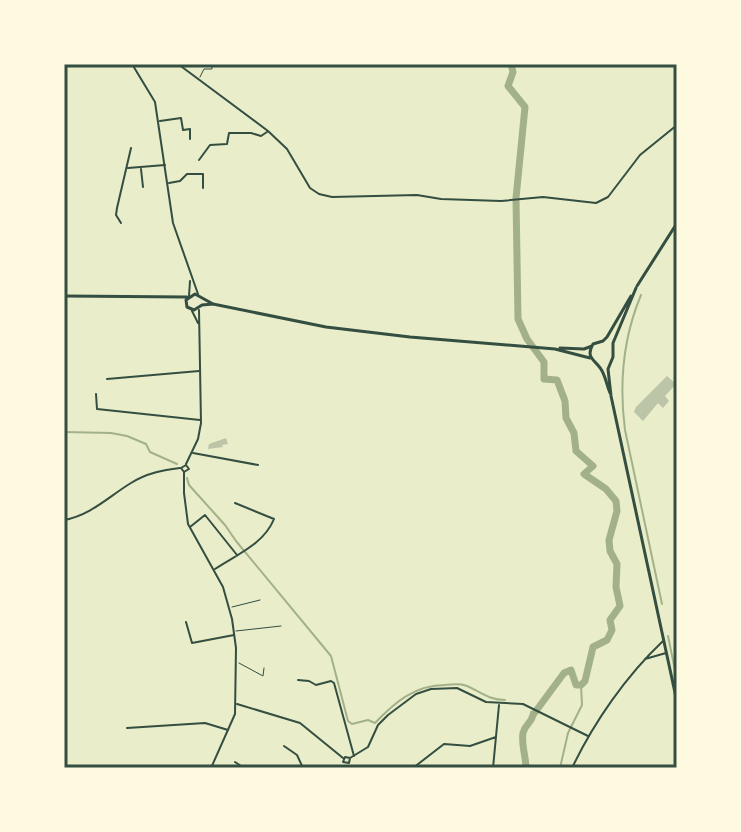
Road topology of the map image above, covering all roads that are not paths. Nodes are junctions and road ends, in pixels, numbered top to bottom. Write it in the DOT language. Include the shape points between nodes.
graph roads {
  1 [pos="132,64"];
  2 [pos="178,64"];
  3 [pos="212,64"];
  4 [pos="199,80"];
  5 [pos="159,122"];
  6 [pos="677,125"];
  7 [pos="268,131"];
  8 [pos="190,139"];
  9 [pos="131,148"];
  10 [pos="199,160"];
  11 [pos="165,165"];
  12 [pos="126,168"];
  13 [pos="141,168"];
  14 [pos="168,183"];
  15 [pos="143,187"];
  16 [pos="203,188"];
  17 [pos="121,223"];
  18 [pos="677,223"];
  19 [pos="191,280"];
  20 [pos="636,288"];
  21 [pos="64,296"];
  22 [pos="200,296"];
  23 [pos="187,299"];
  24 [pos="213,304"];
  25 [pos="200,307"];
  26 [pos="191,309"];
  27 [pos="198,323"];
  28 [pos="603,341"];
  29 [pos="592,346"];
  30 [pos="612,348"];
  31 [pos="555,349"];
  32 [pos="590,358"];
  33 [pos="610,362"];
  34 [pos="598,365"];
  35 [pos="200,371"];
  36 [pos="107,379"];
  37 [pos="96,394"];
  38 [pos="611,396"];
  39 [pos="201,420"];
  40 [pos="192,453"];
  41 [pos="186,465"];
  42 [pos="258,465"];
  43 [pos="181,468"];
  44 [pos="184,472"];
  45 [pos="235,503"];
  46 [pos="64,520"];
  47 [pos="189,527"];
  48 [pos="237,556"];
  49 [pos="215,569"];
  50 [pos="260,600"];
  51 [pos="230,608"];
  52 [pos="186,622"];
  53 [pos="281,626"];
  54 [pos="235,633"];
  55 [pos="664,640"];
  56 [pos="666,653"];
  57 [pos="644,660"];
  58 [pos="236,663"];
  59 [pos="264,668"];
  60 [pos="298,680"];
  61 [pos="677,702"];
  62 [pos="499,703"];
  63 [pos="236,704"];
  64 [pos="244,708"];
  65 [pos="235,711"];
  66 [pos="127,728"];
  67 [pos="229,730"];
  68 [pos="588,736"];
  69 [pos="496,737"];
  70 [pos="284,746"];
  71 [pos="354,757"];
  72 [pos="343,758"];
  73 [pos="350,758"];
  74 [pos="235,762"];
  75 [pos="347,765"];
  76 [pos="211,768"];
  77 [pos="244,768"];
  78 [pos="303,768"];
  79 [pos="340,768"];
  80 [pos="413,768"];
  81 [pos="493,768"];
  82 [pos="572,768"];
  1 -- 5 [label="street" via="151,93"];
  2 -- 4 [label="street"];
  3 -- 4 [label="lane"];
  4 -- 7 [label="street"];
  5 -- 8 [label="street" via="181,118"];
  5 -- 11 [label="street"];
  6 -- 7 [label="street" via="637,158 602,202 592,204 543,197 324,196 310,188 287,149"];
  7 -- 10 [label="street" via="261,136 229,133 227,144 210,145"];
  9 -- 12 [label="street"];
  11 -- 13 [label="street"];
  11 -- 14 [label="street"];
  12 -- 13 [label="street"];
  12 -- 17 [label="street" via="116,215"];
  13 -- 15 [label="street"];
  14 -- 16 [label="street" via="203,174"];
  14 -- 19 [label="street" via="173,223"];
  18 -- 20 [label="main road"];
  19 -- 22 [label="street"];
  19 -- 23 [label="street"];
  20 -- 28 [label="main road"];
  20 -- 30 [label="main road"];
  21 -- 23 [label="main road"];
  22 -- 23 [label="main road"];
  22 -- 24 [label="main road"];
  22 -- 25 [label="main road"];
  23 -- 26 [label="main road"];
  24 -- 25 [label="main road"];
  24 -- 31 [label="main road" via="372,333"];
  25 -- 26 [label="main road"];
  25 -- 27 [label="street"];
  26 -- 27 [label="street"];
  27 -- 35 [label="street"];
  28 -- 29 [label="main road"];
  28 -- 30 [label="main road"];
  29 -- 31 [label="main road"];
  29 -- 32 [label="main road"];
  30 -- 33 [label="main road"];
  31 -- 32 [label="main road"];
  32 -- 34 [label="main road"];
  33 -- 34 [label="main road"];
  33 -- 38 [label="main road"];
  34 -- 38 [label="main road"];
  35 -- 36 [label="street"];
  35 -- 39 [label="street"];
  37 -- 39 [label="street" via="97,409"];
  38 -- 55 [label="main road"];
  39 -- 40 [label="street"];
  40 -- 41 [label="street"];
  40 -- 42 [label="street"];
  41 -- 43 [label="street"];
  41 -- 44 [label="street"];
  43 -- 44 [label="street"];
  43 -- 46 [label="street" via="143,477 92,510"];
  44 -- 47 [label="street"];
  45 -- 48 [label="street" via="274,519 268,532"];
  47 -- 48 [label="street" via="205,515"];
  47 -- 49 [label="street"];
  48 -- 49 [label="street"];
  49 -- 51 [label="street"];
  50 -- 51 [label="lane"];
  51 -- 54 [label="street"];
  52 -- 54 [label="street" via="192,643"];
  53 -- 54 [label="lane"];
  54 -- 58 [label="street"];
  55 -- 56 [label="main road"];
  55 -- 57 [label="street"];
  56 -- 57 [label="street"];
  56 -- 61 [label="main road"];
  57 -- 68 [label="street"];
  58 -- 59 [label="lane" via="263,676"];
  58 -- 63 [label="street"];
  60 -- 71 [label="street" via="333,682"];
  62 -- 68 [label="street" via="533,708"];
  62 -- 69 [label="street"];
  62 -- 71 [label="street" via="457,688 421,692 388,715 368,747"];
  63 -- 64 [label="street"];
  63 -- 65 [label="street"];
  64 -- 65 [label="street"];
  64 -- 72 [label="street" via="300,723"];
  65 -- 67 [label="street"];
  66 -- 67 [label="street" via="205,723"];
  67 -- 76 [label="street"];
  68 -- 82 [label="street"];
  69 -- 80 [label="street" via="470,746 444,744"];
  69 -- 81 [label="street"];
  70 -- 78 [label="street"];
  71 -- 73 [label="street"];
  72 -- 73 [label="street"];
  72 -- 75 [label="street"];
  73 -- 75 [label="street"];
  74 -- 77 [label="street"];
  75 -- 79 [label="street"];
}
